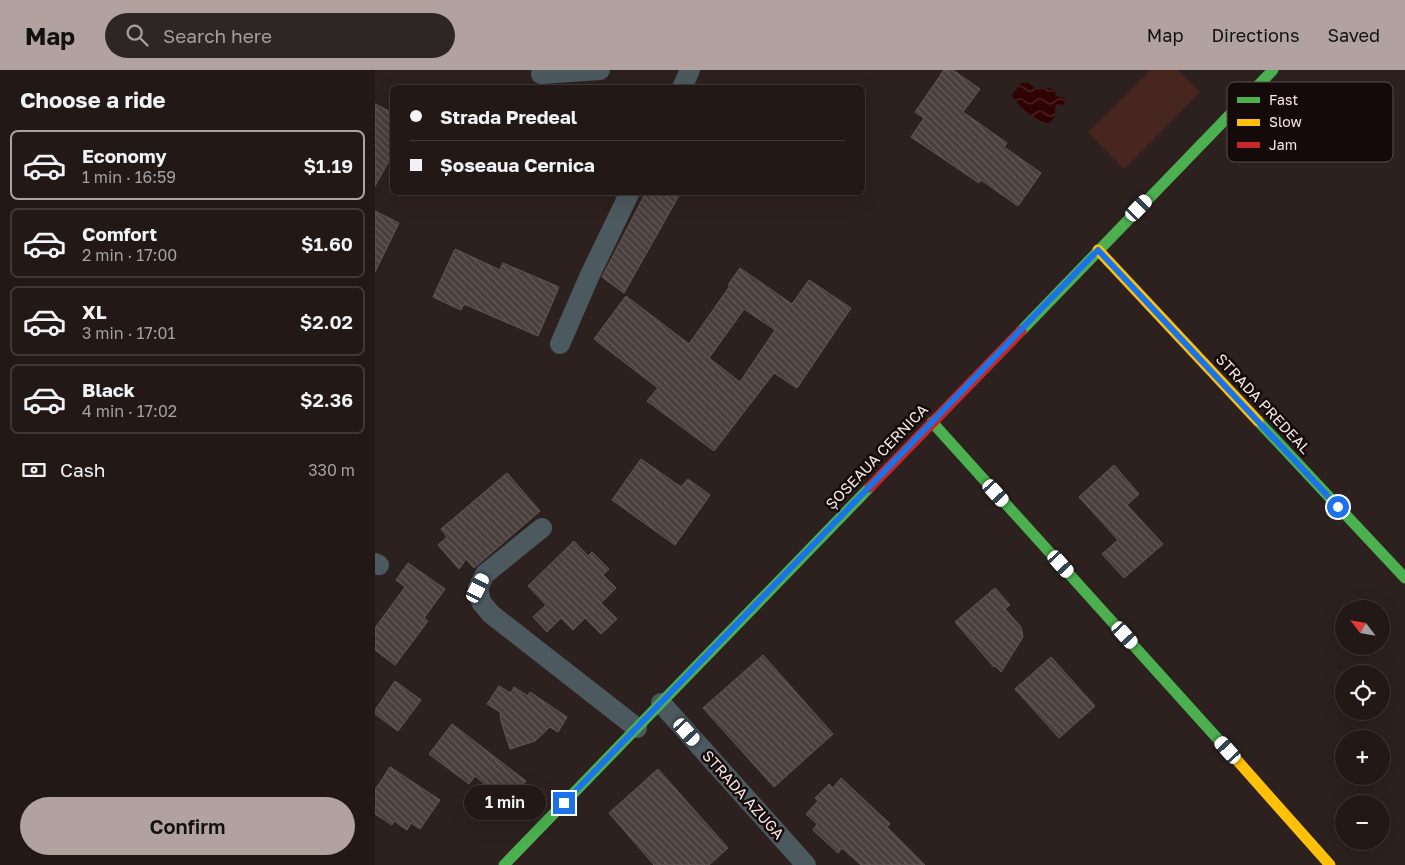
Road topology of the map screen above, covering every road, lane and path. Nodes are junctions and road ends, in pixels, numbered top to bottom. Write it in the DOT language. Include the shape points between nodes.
graph roads {
  1 [pos="600,70"];
  2 [pos="690,70"];
  3 [pos="1273,70"];
  4 [pos="541,74"];
  5 [pos="1261,82"];
  6 [pos="683,85"];
  7 [pos="1227,117"];
  8 [pos="629,195"];
  9 [pos="1098,250"];
  10 [pos="561,344"];
  11 [pos="932,422"];
  12 [pos="541,528"];
  13 [pos="1405,578"];
  14 [pos="661,703"];
  15 [pos="637,728"];
  16 [pos="504,865"];
  17 [pos="806,865"];
  18 [pos="1330,865"];
  1 -- 4 [label="street"];
  2 -- 6 [label="street"];
  3 -- 5 [label="street, ȘOSEAUA CERNICA"];
  7 -- 9 [label="street, ȘOSEAUA CERNICA"];
  8 -- 10 [label="street"];
  9 -- 11 [label="street, ȘOSEAUA CERNICA"];
  9 -- 13 [label="street, STRADA PREDEAL"];
  11 -- 14 [label="street, ȘOSEAUA CERNICA"];
  11 -- 18 [label="street"];
  12 -- 15 [label="street" via="485,574 478,588 481,602 491,614"];
  14 -- 15 [label="street, ȘOSEAUA CERNICA"];
  14 -- 17 [label="street, STRADA AZUGA"];
  15 -- 16 [label="street, ȘOSEAUA CERNICA"];
}
